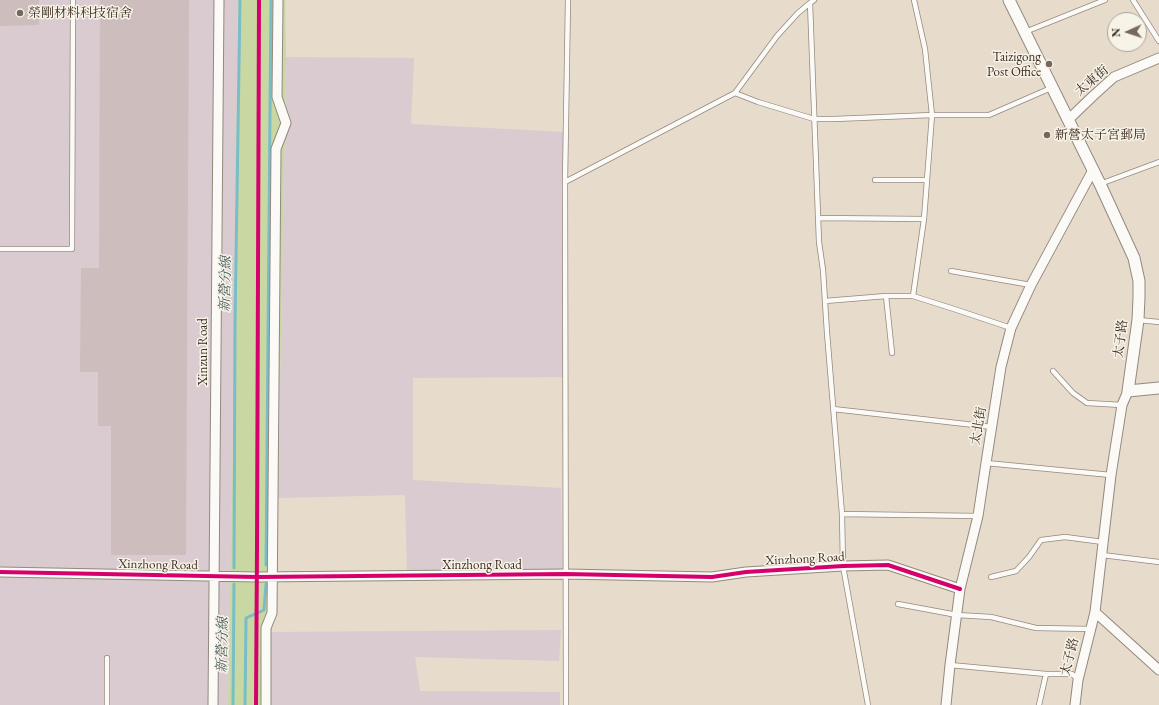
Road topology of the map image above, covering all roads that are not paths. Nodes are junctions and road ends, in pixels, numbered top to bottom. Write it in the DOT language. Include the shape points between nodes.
graph roads {
  1 [pos="73,0"];
  2 [pos="219,0"];
  3 [pos="278,0"];
  4 [pos="568,0"];
  5 [pos="914,0"];
  6 [pos="1009,0"];
  7 [pos="1105,0"];
  8 [pos="1133,0"];
  9 [pos="812,2"];
  10 [pos="1025,32"];
  11 [pos="1159,41"];
  12 [pos="1159,58"];
  13 [pos="1052,88"];
  14 [pos="735,93"];
  15 [pos="932,115"];
  16 [pos="814,120"];
  17 [pos="1068,120"];
  18 [pos="1159,162"];
  19 [pos="1093,170"];
  20 [pos="875,180"];
  21 [pos="927,180"];
  22 [pos="565,182"];
  23 [pos="1100,184"];
  24 [pos="818,218"];
  25 [pos="924,219"];
  26 [pos="0,249"];
  27 [pos="951,271"];
  28 [pos="1031,285"];
  29 [pos="886,296"];
  30 [pos="913,296"];
  31 [pos="825,301"];
  32 [pos="1138,320"];
  33 [pos="1159,322"];
  34 [pos="1011,328"];
  35 [pos="892,353"];
  36 [pos="1053,371"];
  37 [pos="1159,388"];
  38 [pos="1128,391"];
  39 [pos="1122,405"];
  40 [pos="833,408"];
  41 [pos="992,427"];
  42 [pos="986,463"];
  43 [pos="1111,475"];
  44 [pos="842,514"];
  45 [pos="978,516"];
  46 [pos="1104,542"];
  47 [pos="1102,555"];
  48 [pos="1159,562"];
  49 [pos="843,566"];
  50 [pos="0,572"];
  51 [pos="566,574"];
  52 [pos="215,575"];
  53 [pos="272,576"];
  54 [pos="991,578"];
  55 [pos="960,589"];
  56 [pos="898,604"];
  57 [pos="1095,612"];
  58 [pos="957,615"];
  59 [pos="1091,629"];
  60 [pos="107,658"];
  61 [pos="950,664"];
  62 [pos="1159,670"];
  63 [pos="1046,674"];
  64 [pos="1078,680"];
  65 [pos="107,705"];
  66 [pos="213,705"];
  67 [pos="266,705"];
  68 [pos="566,705"];
  69 [pos="868,705"];
  70 [pos="946,705"];
  71 [pos="1039,705"];
  72 [pos="1075,705"];
  1 -- 26 [label="lane" via="72,249"];
  2 -- 52 [label="street, Xinzun Road"];
  3 -- 53 [label="street" via="277,97 286,123 276,149"];
  4 -- 22 [label="lane"];
  5 -- 15 [label="lane" via="925,49"];
  6 -- 10 [label="street, 太子路"];
  7 -- 10 [label="lane"];
  8 -- 11 [label="lane"];
  9 -- 14 [label="lane" via="798,12 777,36"];
  9 -- 16 [label="lane"];
  10 -- 13 [label="street, 太子路"];
  12 -- 17 [label="street, 太東街" via="1114,77"];
  13 -- 15 [label="lane" via="989,115"];
  13 -- 17 [label="street, 太子路"];
  14 -- 16 [label="lane"];
  14 -- 22 [label="lane"];
  15 -- 16 [label="lane"];
  15 -- 21 [label="lane"];
  16 -- 24 [label="lane"];
  17 -- 19 [label="street, 太子路"];
  18 -- 23 [label="lane"];
  19 -- 23 [label="street, 太子路"];
  19 -- 28 [label="street, 太北街"];
  20 -- 21 [label="lane"];
  21 -- 25 [label="lane"];
  22 -- 51 [label="lane"];
  23 -- 32 [label="street, 太子路" via="1134,258 1139,281"];
  24 -- 25 [label="lane"];
  24 -- 31 [label="lane"];
  25 -- 30 [label="lane"];
  27 -- 28 [label="lane"];
  28 -- 34 [label="street, 太北街"];
  29 -- 30 [label="lane"];
  29 -- 31 [label="lane"];
  29 -- 35 [label="lane"];
  30 -- 34 [label="lane"];
  31 -- 40 [label="lane"];
  32 -- 33 [label="lane"];
  32 -- 38 [label="street, 太子路"];
  34 -- 41 [label="street, 太北街" via="1001,367"];
  36 -- 39 [label="lane" via="1073,393 1087,403"];
  37 -- 38 [label="street"];
  38 -- 39 [label="street, 太子路"];
  39 -- 43 [label="street, 太子路"];
  40 -- 41 [label="lane"];
  40 -- 44 [label="lane"];
  41 -- 42 [label="street, 太北街"];
  42 -- 43 [label="lane"];
  42 -- 45 [label="street, 太北街"];
  43 -- 46 [label="street, 太子路"];
  44 -- 45 [label="lane"];
  44 -- 49 [label="lane"];
  45 -- 55 [label="street, 太北街"];
  46 -- 47 [label="street, 太子路"];
  46 -- 54 [label="lane" via="1065,537 1041,540 1016,570"];
  47 -- 48 [label="lane"];
  47 -- 57 [label="street, 太子路"];
  49 -- 51 [label="street, Xinzhong Road" via="746,572 712,577"];
  49 -- 55 [label="street, Xinzhong Road" via="888,565"];
  49 -- 69 [label="lane"];
  50 -- 52 [label="street, Xinzhong Road"];
  51 -- 53 [label="street, Xinzhong Road"];
  51 -- 68 [label="lane"];
  52 -- 53 [label="street, Xinzhong Road"];
  52 -- 66 [label="street, Xinzun Road"];
  53 -- 67 [label="street" via="272,613 266,628"];
  55 -- 58 [label="street, 太北街"];
  56 -- 58 [label="lane"];
  57 -- 59 [label="street, 太子路"];
  57 -- 62 [label="street"];
  58 -- 59 [label="lane" via="991,617 1036,628"];
  58 -- 61 [label="street, 太北街"];
  59 -- 64 [label="street, 太子路"];
  60 -- 65 [label="lane"];
  61 -- 63 [label="lane"];
  61 -- 70 [label="street, 太北街"];
  63 -- 64 [label="lane" via="1072,674"];
  63 -- 71 [label="lane"];
  64 -- 72 [label="street, 太子路"];
}
